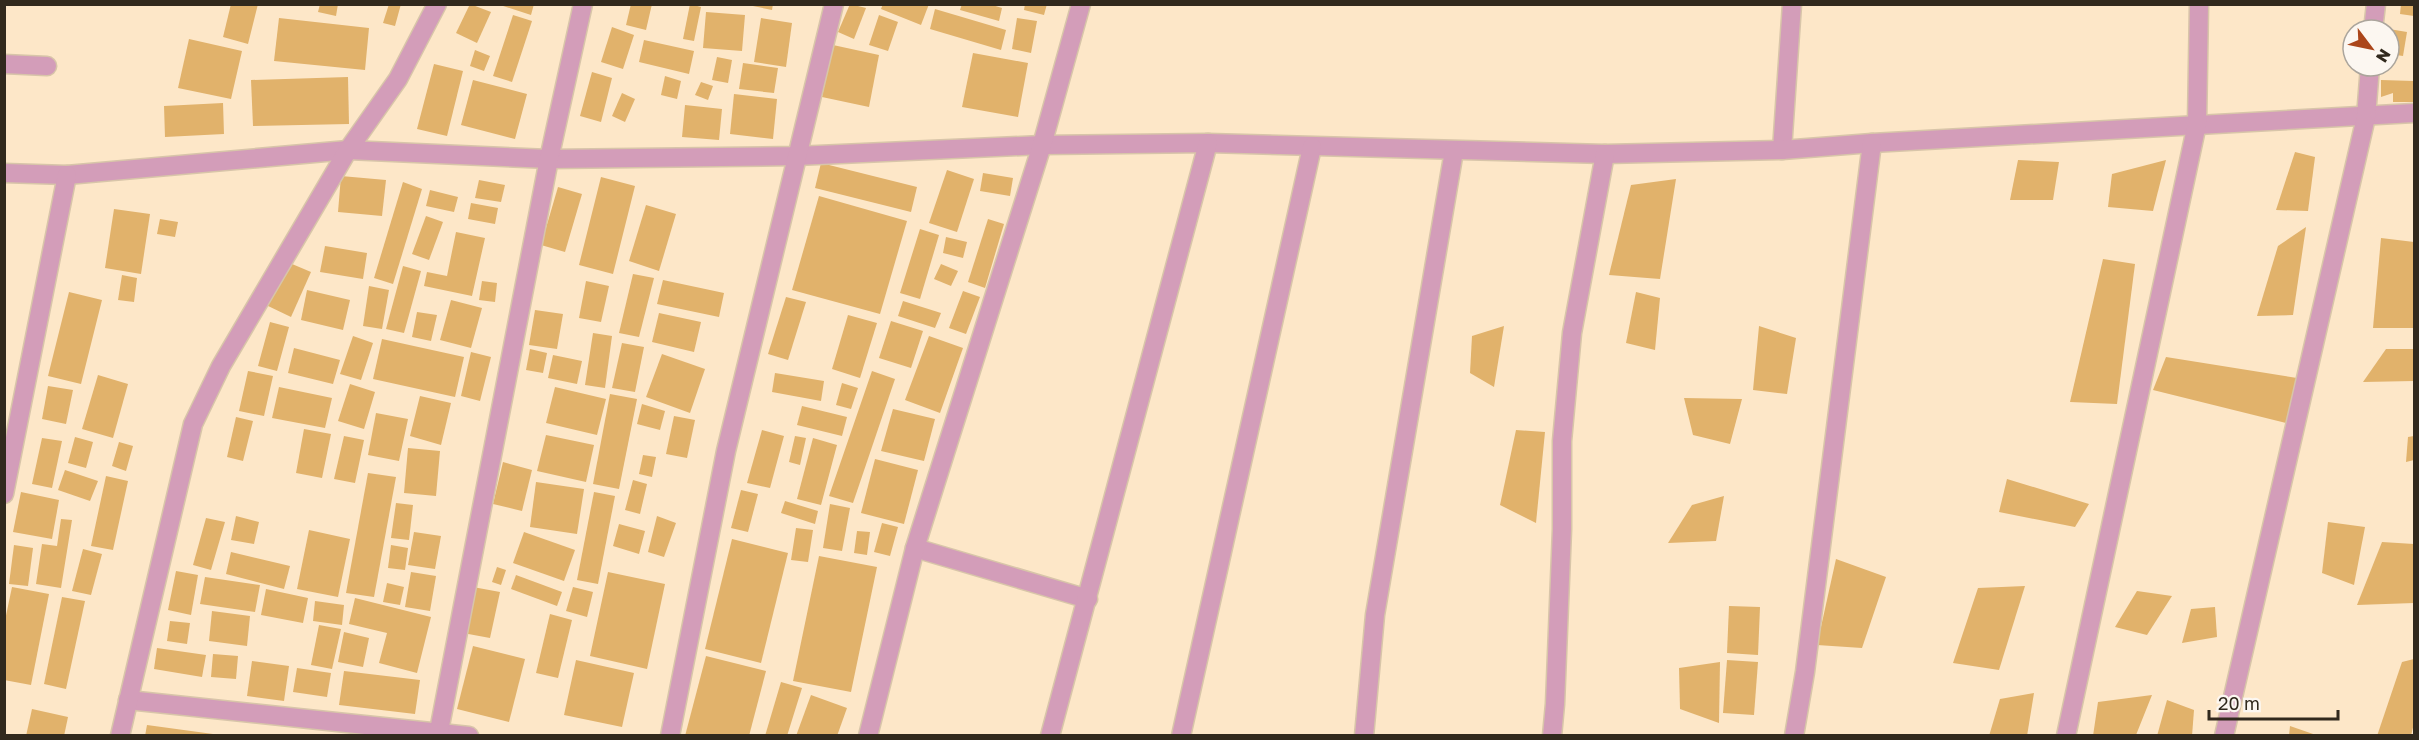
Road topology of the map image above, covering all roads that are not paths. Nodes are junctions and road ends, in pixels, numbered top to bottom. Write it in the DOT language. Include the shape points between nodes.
graph roads {
  1 [pos="437,4"];
  2 [pos="583,4"];
  3 [pos="834,4"];
  4 [pos="1081,4"];
  5 [pos="1792,4"];
  6 [pos="2199,4"];
  7 [pos="4,64"];
  8 [pos="46,66"];
  9 [pos="2369,78"];
  10 [pos="2415,113"];
  11 [pos="2366,117"];
  12 [pos="2197,124"];
  13 [pos="1208,143"];
  14 [pos="1872,143"];
  15 [pos="1042,145"];
  16 [pos="1312,147"];
  17 [pos="348,150"];
  18 [pos="1782,150"];
  19 [pos="1454,152"];
  20 [pos="1605,154"];
  21 [pos="796,156"];
  22 [pos="549,159"];
  23 [pos="4,173"];
  24 [pos="67,175"];
  25 [pos="4,494"];
  26 [pos="915,548"];
  27 [pos="1088,599"];
  28 [pos="128,700"];
  29 [pos="438,734"];
  30 [pos="120,735"];
  31 [pos="469,735"];
  32 [pos="670,735"];
  33 [pos="868,735"];
  34 [pos="1050,735"];
  35 [pos="1181,735"];
  36 [pos="1364,735"];
  37 [pos="1552,735"];
  38 [pos="1794,735"];
  39 [pos="2066,735"];
  40 [pos="2224,735"];
  1 -- 17 [label="street" via="398,79"];
  2 -- 22 [label="street"];
  3 -- 21 [label="street"];
  4 -- 15 [label="street"];
  5 -- 18 [label="street"];
  6 -- 12 [label="street"];
  7 -- 8 [label="street"];
  9 -- 11 [label="street"];
  10 -- 11 [label="street"];
  11 -- 12 [label="street"];
  11 -- 40 [label="street"];
  12 -- 14 [label="street"];
  12 -- 39 [label="street"];
  13 -- 15 [label="street"];
  13 -- 16 [label="street"];
  13 -- 27 [label="street"];
  14 -- 18 [label="street"];
  14 -- 38 [label="street"];
  15 -- 21 [label="street"];
  15 -- 26 [label="street"];
  16 -- 19 [label="street"];
  16 -- 35 [label="street"];
  17 -- 22 [label="street"];
  17 -- 24 [label="street"];
  17 -- 28 [label="street" via="220,366 193,424"];
  18 -- 20 [label="street"];
  19 -- 20 [label="street"];
  19 -- 36 [label="street" via="1375,615"];
  20 -- 37 [label="street" via="1571,344 1563,441"];
  21 -- 22 [label="street"];
  21 -- 32 [label="street" via="726,451"];
  22 -- 29 [label="street"];
  23 -- 24 [label="street"];
  24 -- 25 [label="street"];
  26 -- 27 [label="street"];
  26 -- 33 [label="street"];
  27 -- 34 [label="street"];
  28 -- 29 [label="street"];
  28 -- 30 [label="street"];
  29 -- 31 [label="street"];
}
